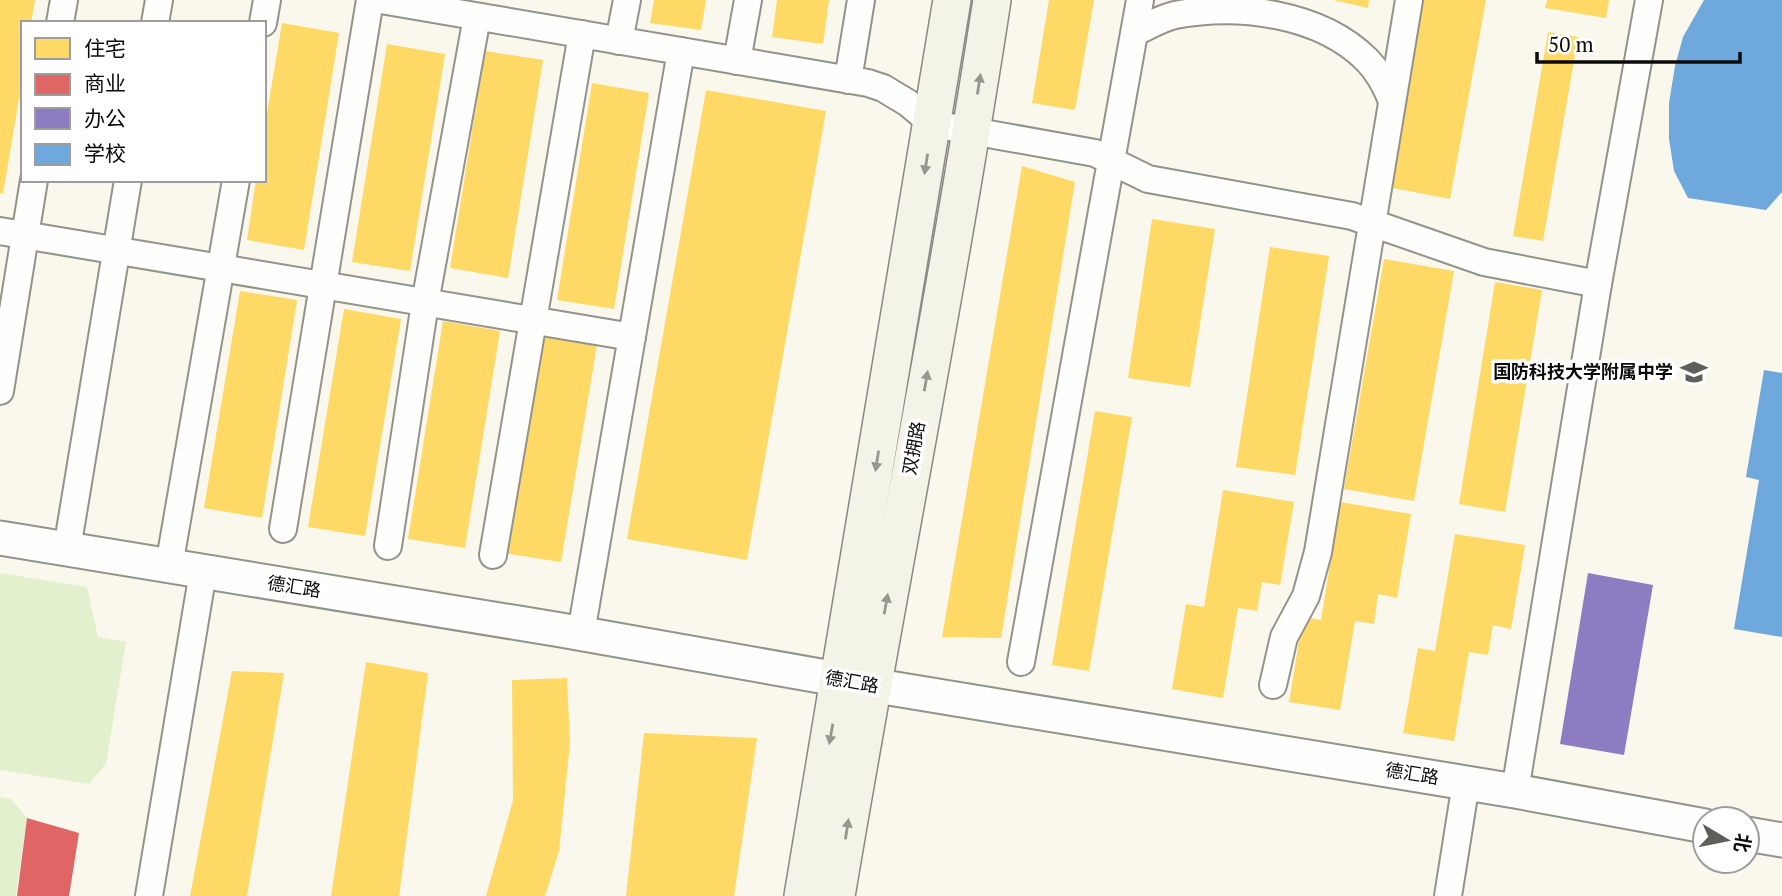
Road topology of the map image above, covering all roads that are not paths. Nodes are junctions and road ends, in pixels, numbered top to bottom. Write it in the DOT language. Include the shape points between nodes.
graph roads {
  1 [pos="64,0"];
  2 [pos="159,0"];
  3 [pos="267,0"];
  4 [pos="370,0"];
  5 [pos="381,0"];
  6 [pos="387,0"];
  7 [pos="627,0"];
  8 [pos="748,0"];
  9 [pos="862,0"];
  10 [pos="952,0"];
  11 [pos="992,0"];
  12 [pos="1140,0"];
  13 [pos="1409,0"];
  14 [pos="1649,0"];
  15 [pos="1264,6"];
  16 [pos="494,12"];
  17 [pos="60,21"];
  18 [pos="155,21"];
  19 [pos="263,21"];
  20 [pos="1135,32"];
  21 [pos="582,34"];
  22 [pos="620,41"];
  23 [pos="681,51"];
  24 [pos="737,61"];
  25 [pos="848,80"];
  26 [pos="1392,101"];
  27 [pos="933,124"];
  28 [pos="972,130"];
  29 [pos="1111,160"];
  30 [pos="33,182"];
  31 [pos="128,182"];
  32 [pos="236,182"];
  33 [pos="1371,223"];
  34 [pos="13,233"];
  35 [pos="117,251"];
  36 [pos="221,268"];
  37 [pos="1598,284"];
  38 [pos="324,285"];
  39 [pos="425,303"];
  40 [pos="532,320"];
  41 [pos="632,337"];
  42 [pos="0,391"];
  43 [pos="283,529"];
  44 [pos="0,538"];
  45 [pos="388,546"];
  46 [pos="67,549"];
  47 [pos="492,555"];
  48 [pos="169,566"];
  49 [pos="203,572"];
  50 [pos="581,634"];
  51 [pos="1021,662"];
  52 [pos="855,683"];
  53 [pos="1273,685"];
  54 [pos="1466,783"];
  55 [pos="1515,791"];
  56 [pos="1691,823"];
  57 [pos="1761,836"];
  58 [pos="1782,840"];
  59 [pos="149,896"];
  60 [pos="803,896"];
  61 [pos="836,896"];
  62 [pos="1448,896"];
  1 -- 17 [label="street"];
  2 -- 18 [label="street"];
  3 -- 19 [label="street"];
  4 -- 38 [label="street"];
  5 -- 6 [label="street"];
  6 -- 16 [label="street"];
  7 -- 22 [label="street"];
  8 -- 24 [label="street"];
  9 -- 25 [label="street"];
  10 -- 27 [label="main road, 双拥路"];
  28 -- 11 [label="main road, 双拥路, one-way"];
  12 -- 20 [label="street"];
  13 -- 26 [label="street"];
  14 -- 37 [label="street"];
  15 -- 20 [label="street" via="1172,16"];
  15 -- 26 [label="street" via="1347,44 1383,79"];
  16 -- 21 [label="street"];
  16 -- 39 [label="street"];
  20 -- 29 [label="street"];
  21 -- 22 [label="street"];
  21 -- 40 [label="street"];
  22 -- 23 [label="street"];
  23 -- 24 [label="street"];
  23 -- 41 [label="street"];
  24 -- 25 [label="street"];
  25 -- 27 [label="street" via="883,88"];
  26 -- 33 [label="street"];
  27 -- 28 [label="street"];
  27 -- 52 [label="main road, 双拥路, one-way"];
  28 -- 29 [label="street"];
  52 -- 28 [label="main road, 双拥路, one-way"];
  29 -- 33 [label="street" via="1149,179"];
  29 -- 51 [label="street"];
  30 -- 34 [label="street"];
  31 -- 35 [label="street"];
  32 -- 36 [label="street"];
  33 -- 37 [label="street" via="1484,262"];
  33 -- 53 [label="street" via="1318,552 1306,596 1284,637"];
  34 -- 35 [label="street"];
  34 -- 42 [label="street"];
  35 -- 36 [label="street"];
  35 -- 46 [label="street"];
  36 -- 38 [label="street"];
  36 -- 48 [label="street"];
  37 -- 55 [label="street"];
  38 -- 39 [label="street"];
  38 -- 43 [label="street"];
  39 -- 40 [label="street"];
  39 -- 45 [label="street"];
  40 -- 41 [label="street"];
  40 -- 47 [label="street"];
  41 -- 50 [label="street"];
  44 -- 46 [label="street, 德汇路"];
  46 -- 48 [label="street, 德汇路"];
  48 -- 49 [label="street, 德汇路"];
  49 -- 50 [label="street, 德汇路"];
  49 -- 59 [label="street"];
  50 -- 52 [label="street, 德汇路"];
  52 -- 54 [label="street, 德汇路"];
  52 -- 60 [label="main road, 双拥路, one-way"];
  61 -- 52 [label="main road, 双拥路, one-way"];
  54 -- 55 [label="street, 德汇路"];
  54 -- 62 [label="street"];
  55 -- 56 [label="street, 德汇路"];
  57 -- 58 [label="street"];
}
